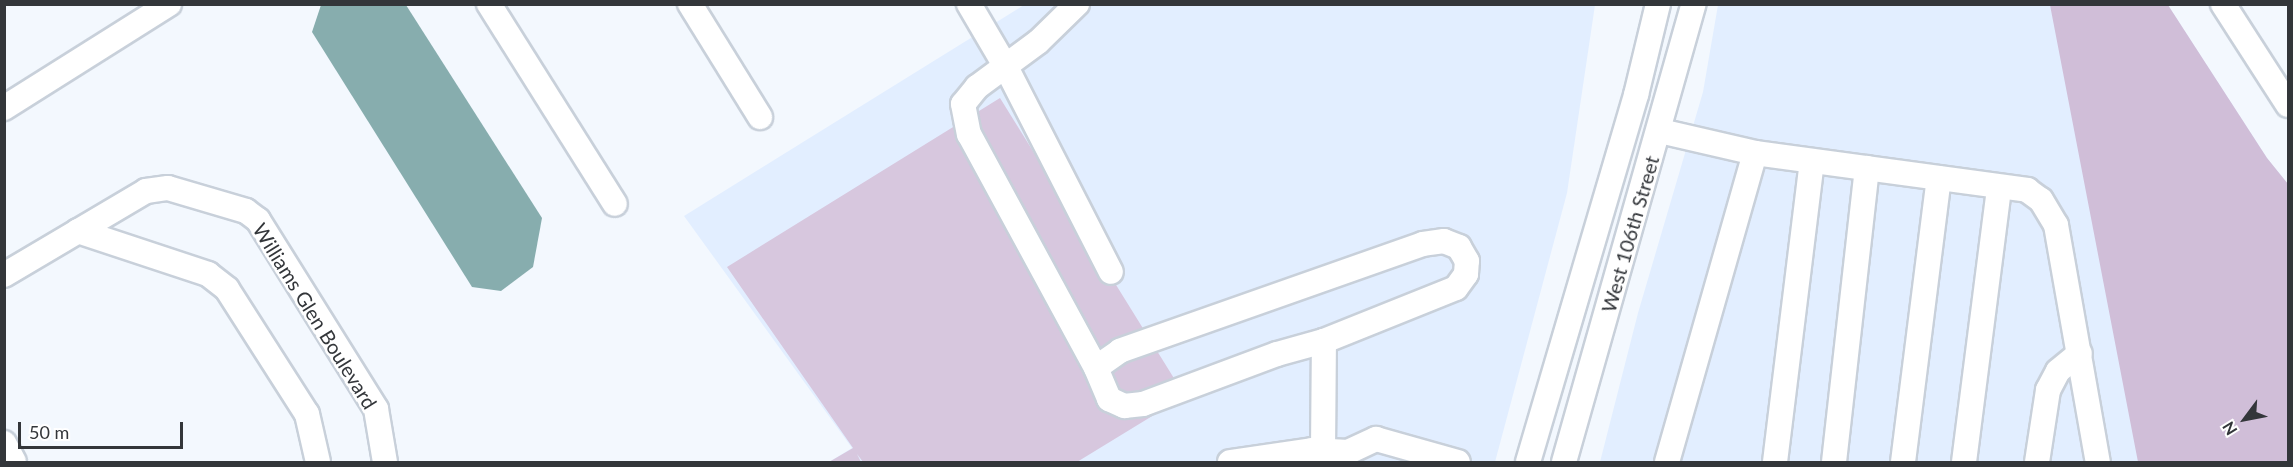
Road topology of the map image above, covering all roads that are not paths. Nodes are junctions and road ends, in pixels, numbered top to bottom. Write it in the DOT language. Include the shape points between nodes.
graph roads {
  1 [pos="169,4"];
  2 [pos="489,4"];
  3 [pos="690,4"];
  4 [pos="969,4"];
  5 [pos="1077,4"];
  6 [pos="1658,4"];
  7 [pos="1694,4"];
  8 [pos="2223,4"];
  9 [pos="1006,67"];
  10 [pos="2288,103"];
  11 [pos="4,108"];
  12 [pos="760,117"];
  13 [pos="1660,131"];
  14 [pos="1755,153"];
  15 [pos="1812,160"];
  16 [pos="1867,168"];
  17 [pos="1939,178"];
  18 [pos="1999,187"];
  19 [pos="615,204"];
  20 [pos="78,231"];
  21 [pos="1111,272"];
  22 [pos="4,275"];
  23 [pos="1324,341"];
  24 [pos="2080,353"];
  25 [pos="1096,368"];
  26 [pos="4,443"];
  27 [pos="1323,450"];
  28 [pos="1352,457"];
  29 [pos="14,462"];
  30 [pos="318,462"];
  31 [pos="385,462"];
  32 [pos="1230,462"];
  33 [pos="1458,462"];
  34 [pos="1528,462"];
  35 [pos="1564,462"];
  36 [pos="1667,462"];
  37 [pos="1775,462"];
  38 [pos="1834,462"];
  39 [pos="1902,462"];
  40 [pos="1964,462"];
  41 [pos="2037,462"];
  42 [pos="2098,462"];
  1 -- 11 [label="street"];
  2 -- 19 [label="street"];
  3 -- 12 [label="street"];
  4 -- 9 [label="street"];
  5 -- 9 [label="street"];
  6 -- 34 [label="street, West 106th Street" via="1636,95"];
  7 -- 13 [label="street, West 106th Street"];
  8 -- 10 [label="street"];
  9 -- 21 [label="street"];
  9 -- 25 [label="street" via="977,87 963,104 969,134"];
  13 -- 14 [label="street"];
  13 -- 35 [label="street, West 106th Street"];
  14 -- 15 [label="street"];
  14 -- 36 [label="street"];
  15 -- 16 [label="street"];
  15 -- 37 [label="street"];
  16 -- 17 [label="street"];
  16 -- 38 [label="street"];
  17 -- 18 [label="street"];
  17 -- 39 [label="street"];
  18 -- 24 [label="street" via="2027,190 2042,200 2056,225"];
  18 -- 40 [label="street"];
  20 -- 22 [label="street, Williams Glen Boulevard"];
  20 -- 30 [label="street" via="208,274 227,289 307,414"];
  20 -- 31 [label="street, Williams Glen Boulevard" via="146,191 168,188 246,211 258,220 376,409"];
  23 -- 25 [label="street" via="1124,406 1109,399"];
  23 -- 25 [label="street" via="1456,288 1466,274 1467,261 1459,247 1444,241 1423,244 1120,351"];
  23 -- 27 [label="street"];
  24 -- 41 [label="street" via="2058,371 2048,390"];
  24 -- 42 [label="street"];
  26 -- 29 [label="street"];
  27 -- 28 [label="street"];
  27 -- 32 [label="street"];
  28 -- 33 [label="street" via="1376,439"];
}
